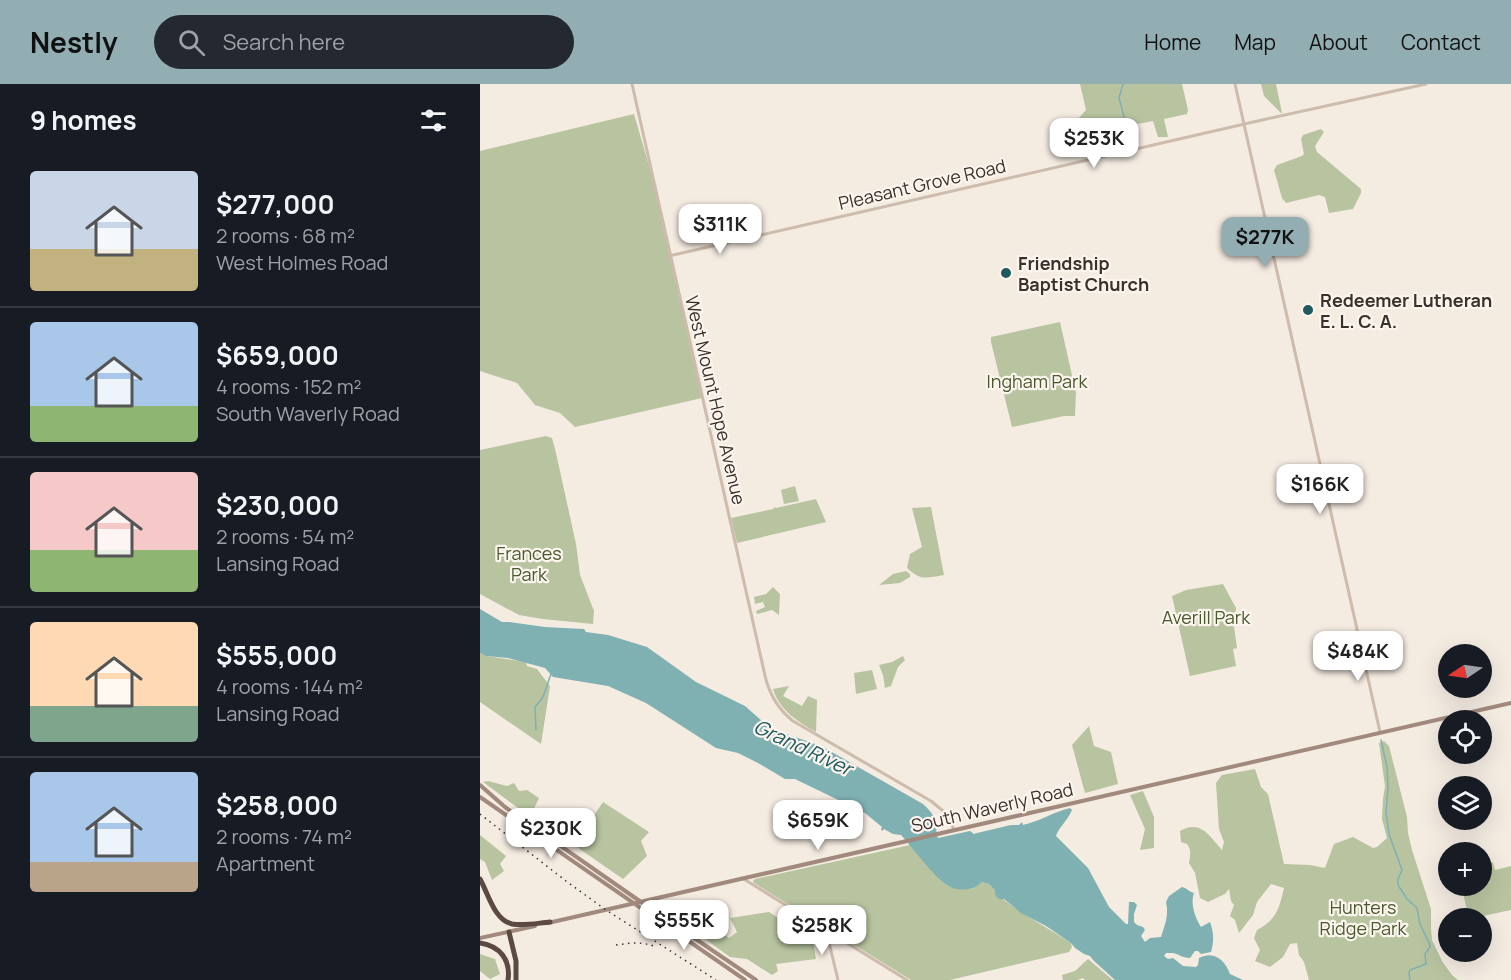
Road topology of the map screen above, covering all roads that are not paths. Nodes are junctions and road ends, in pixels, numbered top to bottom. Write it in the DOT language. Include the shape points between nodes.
graph roads {
  1 [pos="632,84"];
  2 [pos="1235,84"];
  3 [pos="1426,84"];
  4 [pos="1244,124"];
  5 [pos="669,256"];
  6 [pos="1511,703"];
  7 [pos="1380,732"];
  8 [pos="480,785"];
  9 [pos="480,797"];
  10 [pos="954,830"];
  11 [pos="480,879"];
  12 [pos="742,879"];
  13 [pos="641,902"];
  14 [pos="634,903"];
  15 [pos="550,922"];
  16 [pos="509,932"];
  17 [pos="828,932"];
  18 [pos="480,938"];
  19 [pos="480,943"];
  20 [pos="508,980"];
  21 [pos="516,980"];
  22 [pos="746,980"];
  23 [pos="756,980"];
  24 [pos="838,980"];
  25 [pos="907,980"];
  1 -- 5 [label="street, West Mount Hope Avenue"];
  2 -- 4 [label="street"];
  3 -- 4 [label="street, Pleasant Grove Road"];
  4 -- 5 [label="street, Pleasant Grove Road"];
  4 -- 7 [label="street"];
  5 -- 10 [label="street, West Mount Hope Avenue" via="766,680 774,700 792,721 931,801 948,815"];
  6 -- 7 [label="main road, South Waverly Road"];
  7 -- 10 [label="main road, South Waverly Road"];
  8 -- 13 [label="main road" via="505,807"];
  9 -- 14 [label="main road"];
  10 -- 12 [label="main road, South Waverly Road"];
  11 -- 15 [label="highway" via="505,921"];
  12 -- 13 [label="main road, South Waverly Road"];
  12 -- 17 [label="street"];
  13 -- 14 [label="main road, South Waverly Road"];
  13 -- 23 [label="main road"];
  14 -- 15 [label="main road, South Waverly Road"];
  14 -- 22 [label="main road"];
  15 -- 16 [label="main road, South Waverly Road"];
  16 -- 18 [label="main road, South Waverly Road"];
  16 -- 21 [label="highway"];
  17 -- 24 [label="street"];
  17 -- 25 [label="street"];
  19 -- 20 [label="highway" via="491,945 502,954 508,965"];
}
